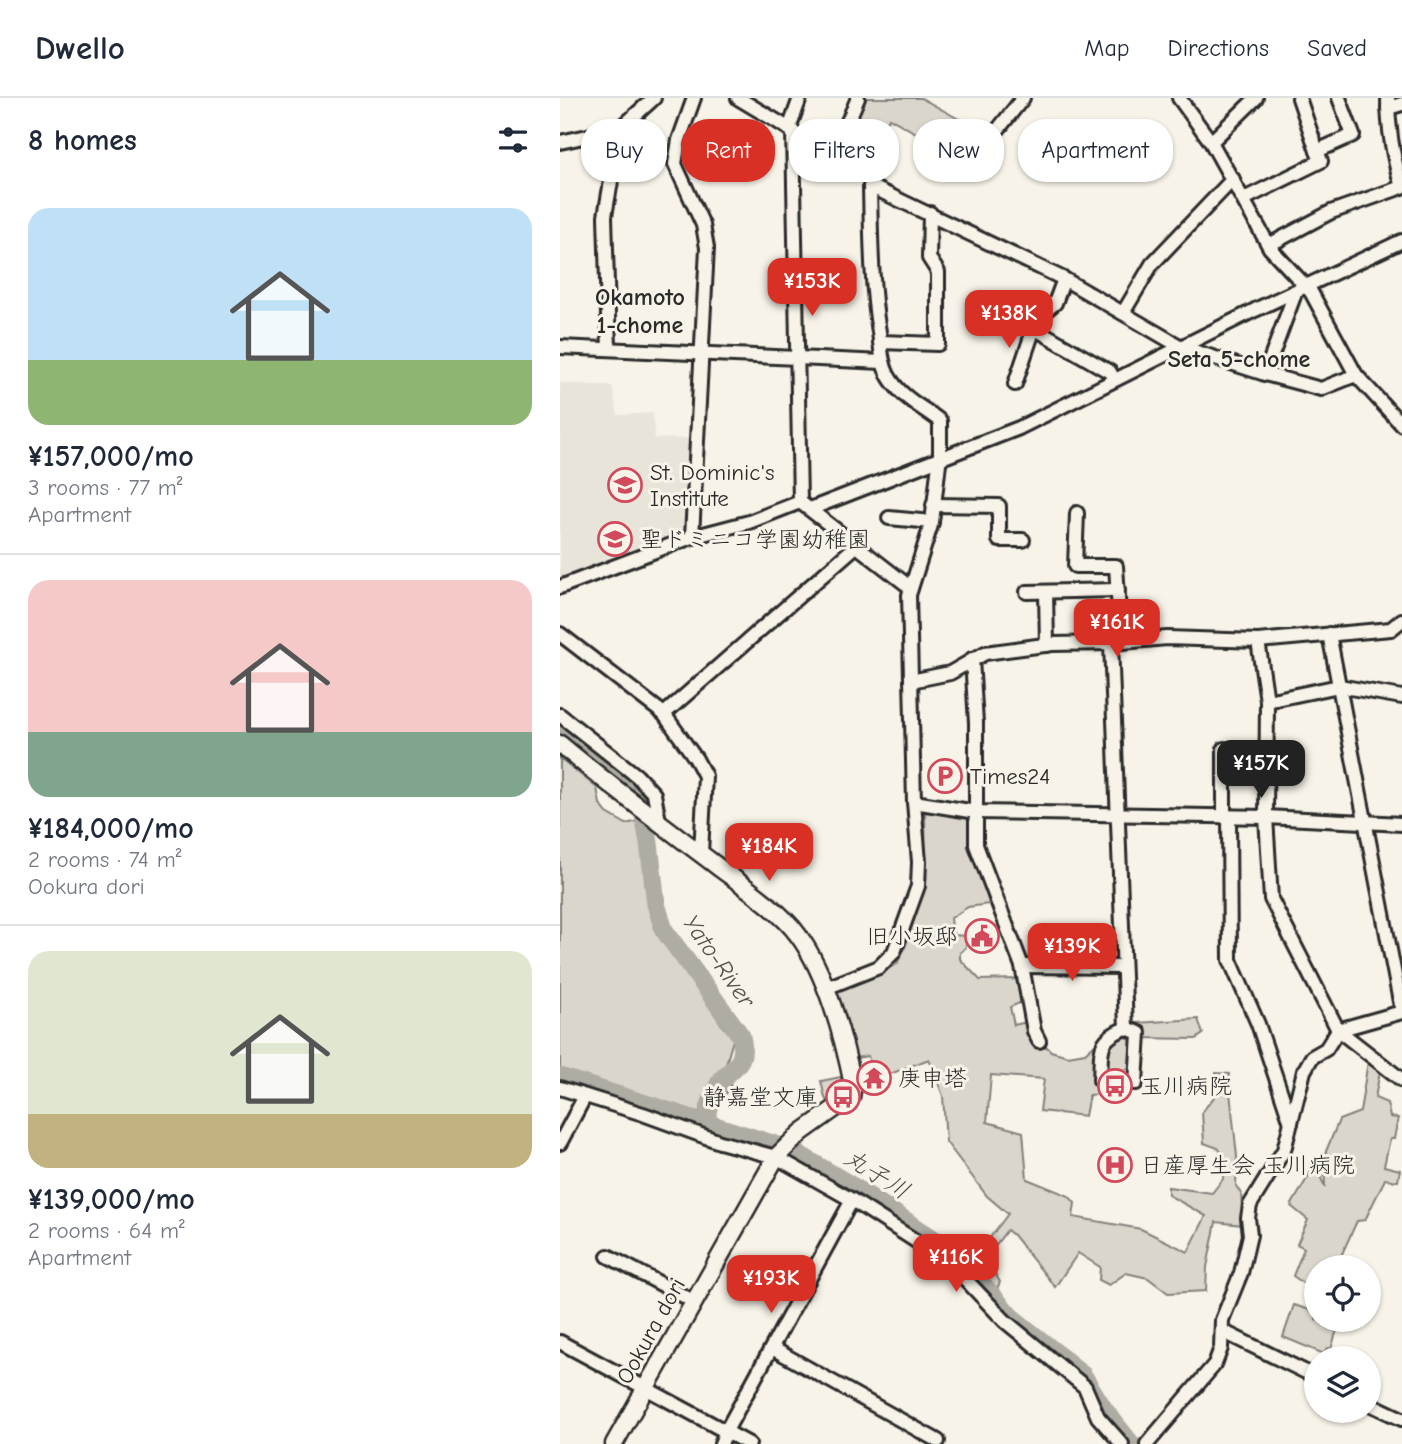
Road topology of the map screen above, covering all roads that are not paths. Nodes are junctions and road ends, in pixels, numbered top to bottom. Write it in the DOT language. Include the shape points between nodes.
graph roads {
  1 [pos="654,98"];
  2 [pos="694,98"];
  3 [pos="738,98"];
  4 [pos="800,98"];
  5 [pos="858,98"];
  6 [pos="1023,98"];
  7 [pos="1179,98"];
  8 [pos="1256,98"];
  9 [pos="1299,98"];
  10 [pos="1339,98"];
  11 [pos="1388,103"];
  12 [pos="1402,104"];
  13 [pos="631,119"];
  14 [pos="793,119"];
  15 [pos="849,119"];
  16 [pos="1004,122"];
  17 [pos="789,129"];
  18 [pos="581,137"];
  19 [pos="560,142"];
  20 [pos="1211,142"];
  21 [pos="1317,151"];
  22 [pos="1233,179"];
  23 [pos="611,182"];
  24 [pos="794,182"];
  25 [pos="1402,187"];
  26 [pos="1244,199"];
  27 [pos="930,214"];
  28 [pos="1402,241"];
  29 [pos="1269,245"];
  30 [pos="1064,279"];
  31 [pos="1307,286"];
  32 [pos="1293,293"];
  33 [pos="1123,313"];
  34 [pos="1034,328"];
  35 [pos="880,342"];
  36 [pos="560,347"];
  37 [pos="1181,347"];
  38 [pos="609,349"];
  39 [pos="703,353"];
  40 [pos="796,358"];
  41 [pos="883,362"];
  42 [pos="1265,374"];
  43 [pos="1356,375"];
  44 [pos="1114,380"];
  45 [pos="1015,384"];
  46 [pos="1402,425"];
  47 [pos="939,461"];
  48 [pos="933,505"];
  49 [pos="805,506"];
  50 [pos="1077,513"];
  51 [pos="889,518"];
  52 [pos="932,522"];
  53 [pos="692,537"];
  54 [pos="1023,540"];
  55 [pos="855,547"];
  56 [pos="560,587"];
  57 [pos="911,588"];
  58 [pos="1118,590"];
  59 [pos="1027,592"];
  60 [pos="1046,592"];
  61 [pos="1402,621"];
  62 [pos="560,634"];
  63 [pos="1329,634"];
  64 [pos="1258,641"];
  65 [pos="1116,643"];
  66 [pos="1047,645"];
  67 [pos="972,659"];
  68 [pos="911,681"];
  69 [pos="1339,686"];
  70 [pos="1402,696"];
  71 [pos="1267,701"];
  72 [pos="664,714"];
  73 [pos="560,715"];
  74 [pos="560,744"];
  75 [pos="1224,750"];
  76 [pos="914,802"];
  77 [pos="976,812"];
  78 [pos="1118,814"];
  79 [pos="1227,817"];
  80 [pos="1266,817"];
  81 [pos="659,821"];
  82 [pos="1366,822"];
  83 [pos="1402,824"];
  84 [pos="701,853"];
  85 [pos="1022,966"];
  86 [pos="1123,967"];
  87 [pos="826,988"];
  88 [pos="1126,1028"];
  89 [pos="1338,1030"];
  90 [pos="1039,1041"];
  91 [pos="1402,1080"];
  92 [pos="560,1088"];
  93 [pos="585,1096"];
  94 [pos="1291,1123"];
  95 [pos="560,1143"];
  96 [pos="781,1151"];
  97 [pos="852,1200"];
  98 [pos="608,1256"];
  99 [pos="693,1301"];
  100 [pos="1222,1331"];
  101 [pos="560,1342"];
  102 [pos="772,1348"];
  103 [pos="1304,1371"];
  104 [pos="646,1389"];
  105 [pos="1381,1409"];
  106 [pos="1402,1419"];
  107 [pos="723,1438"];
  108 [pos="938,1441"];
  109 [pos="1148,1442"];
  110 [pos="614,1444"];
  111 [pos="748,1444"];
  112 [pos="1122,1444"];
  1 -- 13 [label="street"];
  2 -- 39 [label="street" via="675,164 703,225 707,248"];
  3 -- 17 [label="street"];
  4 -- 14 [label="street"];
  5 -- 15 [label="street"];
  6 -- 16 [label="street"];
  7 -- 20 [label="street"];
  8 -- 20 [label="street"];
  9 -- 21 [label="street"];
  10 -- 21 [label="street" via="1353,135"];
  11 -- 12 [label="street"];
  11 -- 25 [label="street" via="1392,154"];
  18 -- 19 [label="street"];
  20 -- 22 [label="street"];
  21 -- 26 [label="street" via="1321,161"];
  22 -- 26 [label="street"];
  22 -- 33 [label="street" via="1153,264"];
  23 -- 38 [label="street" via="605,216"];
  24 -- 40 [label="street"];
  25 -- 29 [label="street" via="1331,212"];
  26 -- 29 [label="street"];
  27 -- 30 [label="street"];
  27 -- 35 [label="street" via="929,258 938,272 937,344"];
  27 -- 35 [label="street" via="870,186 873,295"];
  28 -- 31 [label="street"];
  29 -- 31 [label="street"];
  30 -- 33 [label="street"];
  30 -- 34 [label="street" via="1055,303"];
  31 -- 32 [label="street"];
  31 -- 43 [label="street"];
  32 -- 37 [label="street"];
  32 -- 42 [label="street"];
  33 -- 37 [label="street"];
  34 -- 44 [label="street" via="1110,372"];
  34 -- 45 [label="street"];
  35 -- 41 [label="street"];
  36 -- 38 [label="street"];
  37 -- 42 [label="street"];
  37 -- 44 [label="street"];
  38 -- 39 [label="street"];
  39 -- 40 [label="street"];
  39 -- 53 [label="street"];
  40 -- 41 [label="street"];
  40 -- 49 [label="street"];
  41 -- 47 [label="street" via="898,390 940,421"];
  42 -- 43 [label="street" via="1321,389"];
  43 -- 46 [label="street"];
  44 -- 47 [label="street" via="1019,428"];
  47 -- 48 [label="street"];
  47 -- 49 [label="street"];
  48 -- 52 [label="street"];
  48 -- 54 [label="street" via="999,506 999,540"];
  49 -- 53 [label="street"];
  49 -- 55 [label="street"];
  50 -- 58 [label="street" via="1075,566 1116,566"];
  51 -- 52 [label="street"];
  52 -- 57 [label="street"];
  53 -- 56 [label="street"];
  55 -- 57 [label="street"];
  55 -- 72 [label="street"];
  57 -- 68 [label="street"];
  58 -- 60 [label="street"];
  58 -- 65 [label="street"];
  59 -- 60 [label="street"];
  60 -- 66 [label="street"];
  61 -- 63 [label="street" via="1391,629"];
  62 -- 72 [label="street"];
  63 -- 64 [label="street"];
  63 -- 69 [label="street"];
  64 -- 65 [label="street"];
  64 -- 71 [label="street"];
  65 -- 66 [label="street"];
  65 -- 78 [label="street"];
  66 -- 67 [label="street" via="985,653"];
  67 -- 68 [label="street" via="950,673"];
  67 -- 77 [label="street"];
  68 -- 76 [label="street"];
  69 -- 70 [label="street"];
  69 -- 71 [label="street"];
  69 -- 82 [label="street"];
  71 -- 80 [label="street"];
  72 -- 84 [label="street" via="705,776"];
  73 -- 81 [label="street" via="654,794"];
  74 -- 81 [label="street, Ookura dori"];
  75 -- 79 [label="street"];
  76 -- 77 [label="street"];
  76 -- 87 [label="street" via="918,886 894,952 879,967"];
  77 -- 78 [label="street"];
  77 -- 85 [label="street" via="976,845"];
  78 -- 79 [label="street"];
  78 -- 86 [label="street"];
  79 -- 80 [label="street"];
  79 -- 94 [label="street" via="1230,960 1258,1024"];
  80 -- 82 [label="street"];
  80 -- 89 [label="street" via="1271,899"];
  81 -- 84 [label="street, Ookura dori"];
  82 -- 83 [label="street"];
  82 -- 89 [label="street" via="1402,1012"];
  84 -- 87 [label="street, Ookura dori" via="797,932"];
  85 -- 86 [label="street"];
  85 -- 90 [label="street"];
  86 -- 88 [label="street"];
  87 -- 96 [label="street, Ookura dori" via="853,1085 851,1097"];
  88 -- 88 [label="street" via="1139,1033 1136,1083 1100,1080 1103,1044"];
  89 -- 91 [label="street"];
  89 -- 94 [label="street" via="1326,1049 1311,1057"];
  92 -- 93 [label="street"];
  93 -- 95 [label="street"];
  93 -- 96 [label="street" via="720,1142"];
  94 -- 100 [label="street" via="1284,1150 1250,1205 1250,1235"];
  96 -- 97 [label="street"];
  96 -- 99 [label="street, Ookura dori"];
  97 -- 102 [label="street"];
  97 -- 112 [label="street" via="950,1263 1004,1321 1085,1387 1098,1417"];
  98 -- 99 [label="street"];
  99 -- 104 [label="street, Ookura dori"];
  100 -- 103 [label="street"];
  100 -- 109 [label="street" via="1215,1364"];
  101 -- 104 [label="street"];
  102 -- 107 [label="street"];
  102 -- 108 [label="street"];
  104 -- 107 [label="street"];
  104 -- 110 [label="street, Ookura dori"];
  105 -- 106 [label="street"];
  107 -- 111 [label="street"];
}
